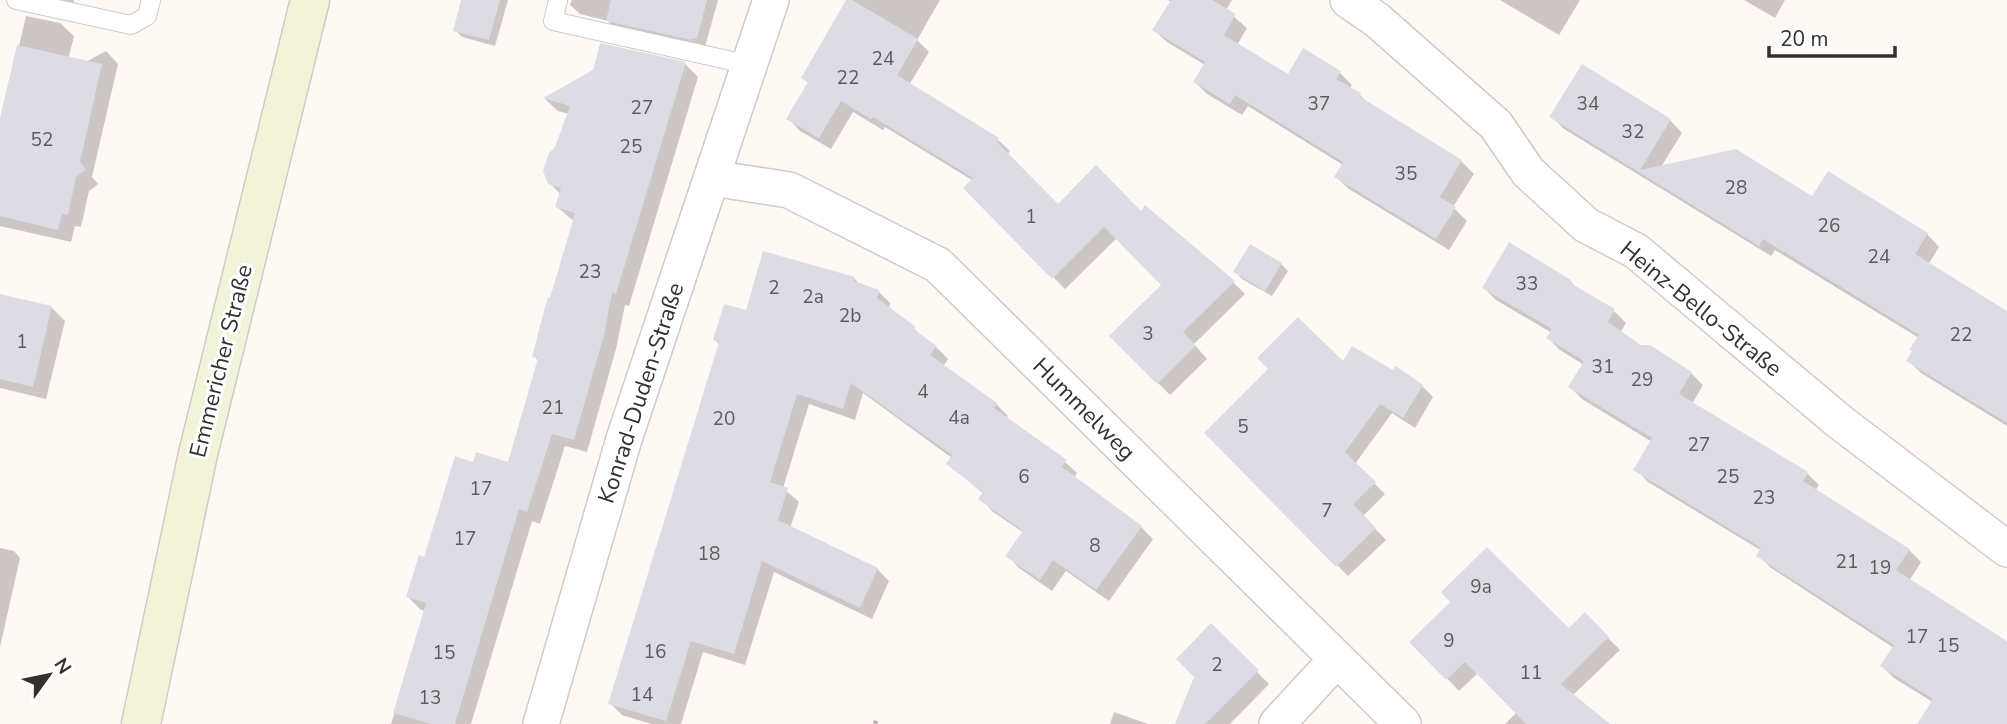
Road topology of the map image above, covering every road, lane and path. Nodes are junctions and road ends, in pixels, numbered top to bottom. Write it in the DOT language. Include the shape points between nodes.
graph roads {
  1 [pos="16,0"];
  2 [pos="151,0"];
  3 [pos="310,0"];
  4 [pos="558,0"];
  5 [pos="771,0"];
  6 [pos="1348,0"];
  7 [pos="750,65"];
  8 [pos="712,178"];
  9 [pos="2007,549"];
  10 [pos="1336,659"];
  11 [pos="878,716"];
  12 [pos="141,724"];
  13 [pos="541,724"];
  14 [pos="876,724"];
  15 [pos="1278,724"];
  16 [pos="1403,724"];
  1 -- 2 [label="lane" via="131,25 147,16"];
  3 -- 12 [label="main road, Emmericher Straße" via="198,454"];
  4 -- 7 [label="lane" via="553,21"];
  5 -- 7 [label="street, Konrad-Duden-Straße"];
  6 -- 9 [label="street, Heinz-Bello-Straße" via="1496,125 1528,172 1586,225 1636,251 1840,422"];
  7 -- 8 [label="street, Konrad-Duden-Straße"];
  8 -- 10 [label="street, Hummelweg" via="789,190 938,265"];
  8 -- 13 [label="street, Konrad-Duden-Straße" via="624,439"];
  10 -- 15 [label="street"];
  10 -- 16 [label="street, Hummelweg"];
  11 -- 14 [label="path"];
}
